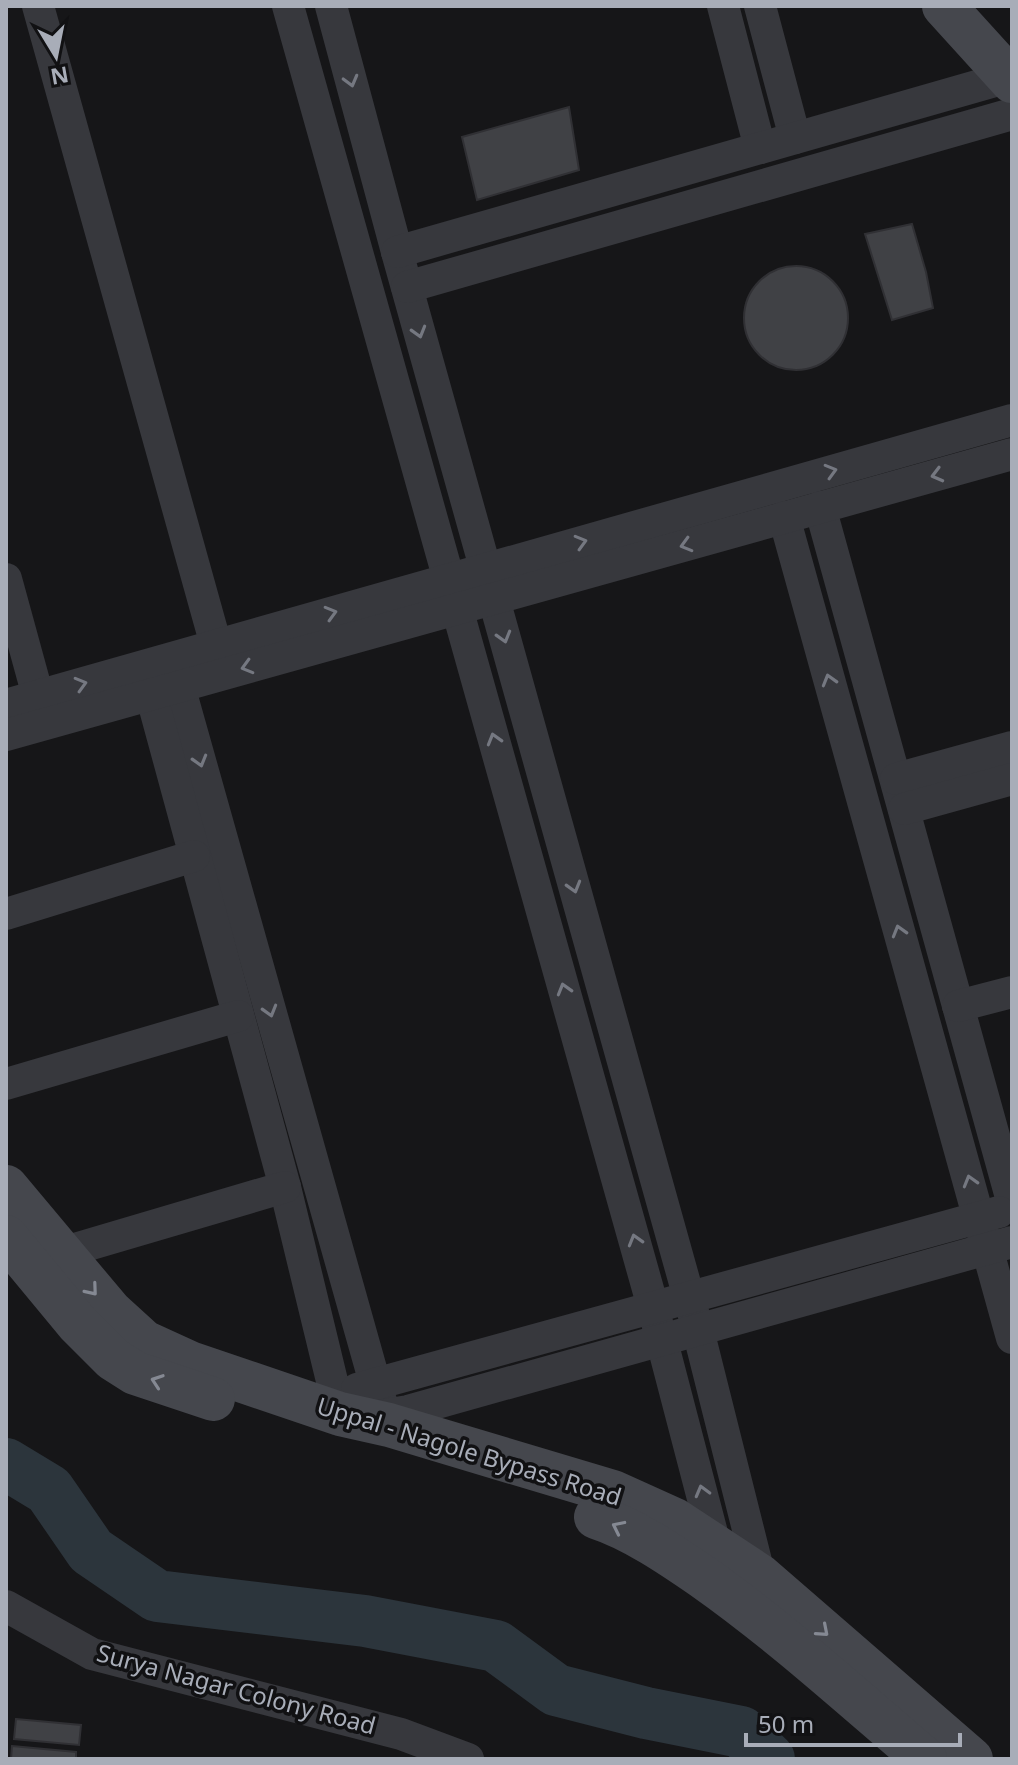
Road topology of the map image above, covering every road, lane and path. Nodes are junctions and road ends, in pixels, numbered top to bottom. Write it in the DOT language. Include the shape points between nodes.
graph roads {
  1 [pos="38,6"];
  2 [pos="288,6"];
  3 [pos="331,6"];
  4 [pos="723,6"];
  5 [pos="760,6"];
  6 [pos="944,6"];
  7 [pos="980,6"];
  8 [pos="1011,77"];
  9 [pos="795,138"];
  10 [pos="760,148"];
  11 [pos="397,252"];
  12 [pos="407,287"];
  13 [pos="1012,420"];
  14 [pos="1012,454"];
  15 [pos="820,507"];
  16 [pos="784,517"];
  17 [pos="6,579"];
  18 [pos="490,584"];
  19 [pos="453,594"];
  20 [pos="216,645"];
  21 [pos="165,690"];
  22 [pos="38,696"];
  23 [pos="6,705"];
  24 [pos="6,735"];
  25 [pos="1012,747"];
  26 [pos="1012,779"];
  27 [pos="900,794"];
  28 [pos="194,856"];
  29 [pos="6,914"];
  30 [pos="1012,992"];
  31 [pos="958,1006"];
  32 [pos="238,1016"];
  33 [pos="6,1084"];
  34 [pos="6,1187"];
  35 [pos="285,1187"];
  36 [pos="1012,1201"];
  37 [pos="1012,1209"];
  38 [pos="980,1217"];
  39 [pos="6,1237"];
  40 [pos="1000,1246"];
  41 [pos="61,1253"];
  42 [pos="688,1296"];
  43 [pos="653,1307"];
  44 [pos="698,1330"];
  45 [pos="1012,1338"];
  46 [pos="662,1340"];
  47 [pos="375,1383"];
  48 [pos="338,1405"];
  49 [pos="387,1420"];
  50 [pos="717,1548"];
  51 [pos="744,1585"];
  52 [pos="7,1618"];
  53 [pos="468,1759"];
  54 [pos="925,1759"];
  55 [pos="971,1759"];
  1 -- 20 [label="street"];
  2 -- 19 [label="street"];
  3 -- 11 [label="street, one-way"];
  4 -- 10 [label="street"];
  5 -- 9 [label="street"];
  6 -- 8 [label="street"];
  7 -- 8 [label="street"];
  8 -- 9 [label="street"];
  8 -- 12 [label="street"];
  9 -- 10 [label="street"];
  10 -- 11 [label="street"];
  11 -- 12 [label="street"];
  12 -- 18 [label="street, one-way"];
  18 -- 13 [label="street, one-way"];
  14 -- 15 [label="street, one-way"];
  15 -- 16 [label="street"];
  15 -- 27 [label="street"];
  16 -- 18 [label="street, one-way"];
  38 -- 16 [label="street, one-way"];
  17 -- 22 [label="street"];
  18 -- 19 [label="street"];
  18 -- 42 [label="street, one-way"];
  20 -- 19 [label="street, one-way"];
  19 -- 21 [label="street, one-way"];
  43 -- 19 [label="street, one-way"];
  22 -- 20 [label="street, one-way"];
  21 -- 24 [label="street"];
  21 -- 28 [label="street"];
  21 -- 47 [label="street, one-way"];
  22 -- 23 [label="street"];
  25 -- 27 [label="street"];
  26 -- 27 [label="street"];
  27 -- 31 [label="street"];
  28 -- 29 [label="street"];
  28 -- 32 [label="street"];
  30 -- 31 [label="street"];
  31 -- 36 [label="street"];
  32 -- 33 [label="street"];
  32 -- 35 [label="street"];
  34 -- 41 [label="street, Uppal - Nagole Bypass Road"];
  35 -- 41 [label="street"];
  35 -- 48 [label="street"];
  37 -- 38 [label="street"];
  38 -- 40 [label="street"];
  38 -- 42 [label="street"];
  51 -- 39 [label="street, Uppal - Nagole Bypass Road, one-way" via="602,1519 135,1373 78,1324"];
  40 -- 44 [label="street"];
  40 -- 45 [label="street"];
  41 -- 48 [label="street, Uppal - Nagole Bypass Road, one-way" via="144,1342 190,1363"];
  42 -- 43 [label="street"];
  42 -- 44 [label="street"];
  43 -- 46 [label="street"];
  43 -- 47 [label="street"];
  44 -- 46 [label="street"];
  44 -- 51 [label="street"];
  46 -- 49 [label="street"];
  50 -- 46 [label="street, one-way"];
  47 -- 48 [label="street"];
  47 -- 49 [label="street"];
  48 -- 49 [label="street, Uppal - Nagole Bypass Road"];
  49 -- 50 [label="street, Uppal - Nagole Bypass Road" via="613,1492 675,1520"];
  50 -- 51 [label="street, Uppal - Nagole Bypass Road"];
  51 -- 54 [label="street, Uppal - Nagole Bypass Road" via="772,1629"];
  51 -- 55 [label="street, Uppal - Nagole Bypass Road, one-way"];
  52 -- 53 [label="street, Surya Nagar Colony Road" via="92,1654 401,1734"];
}
